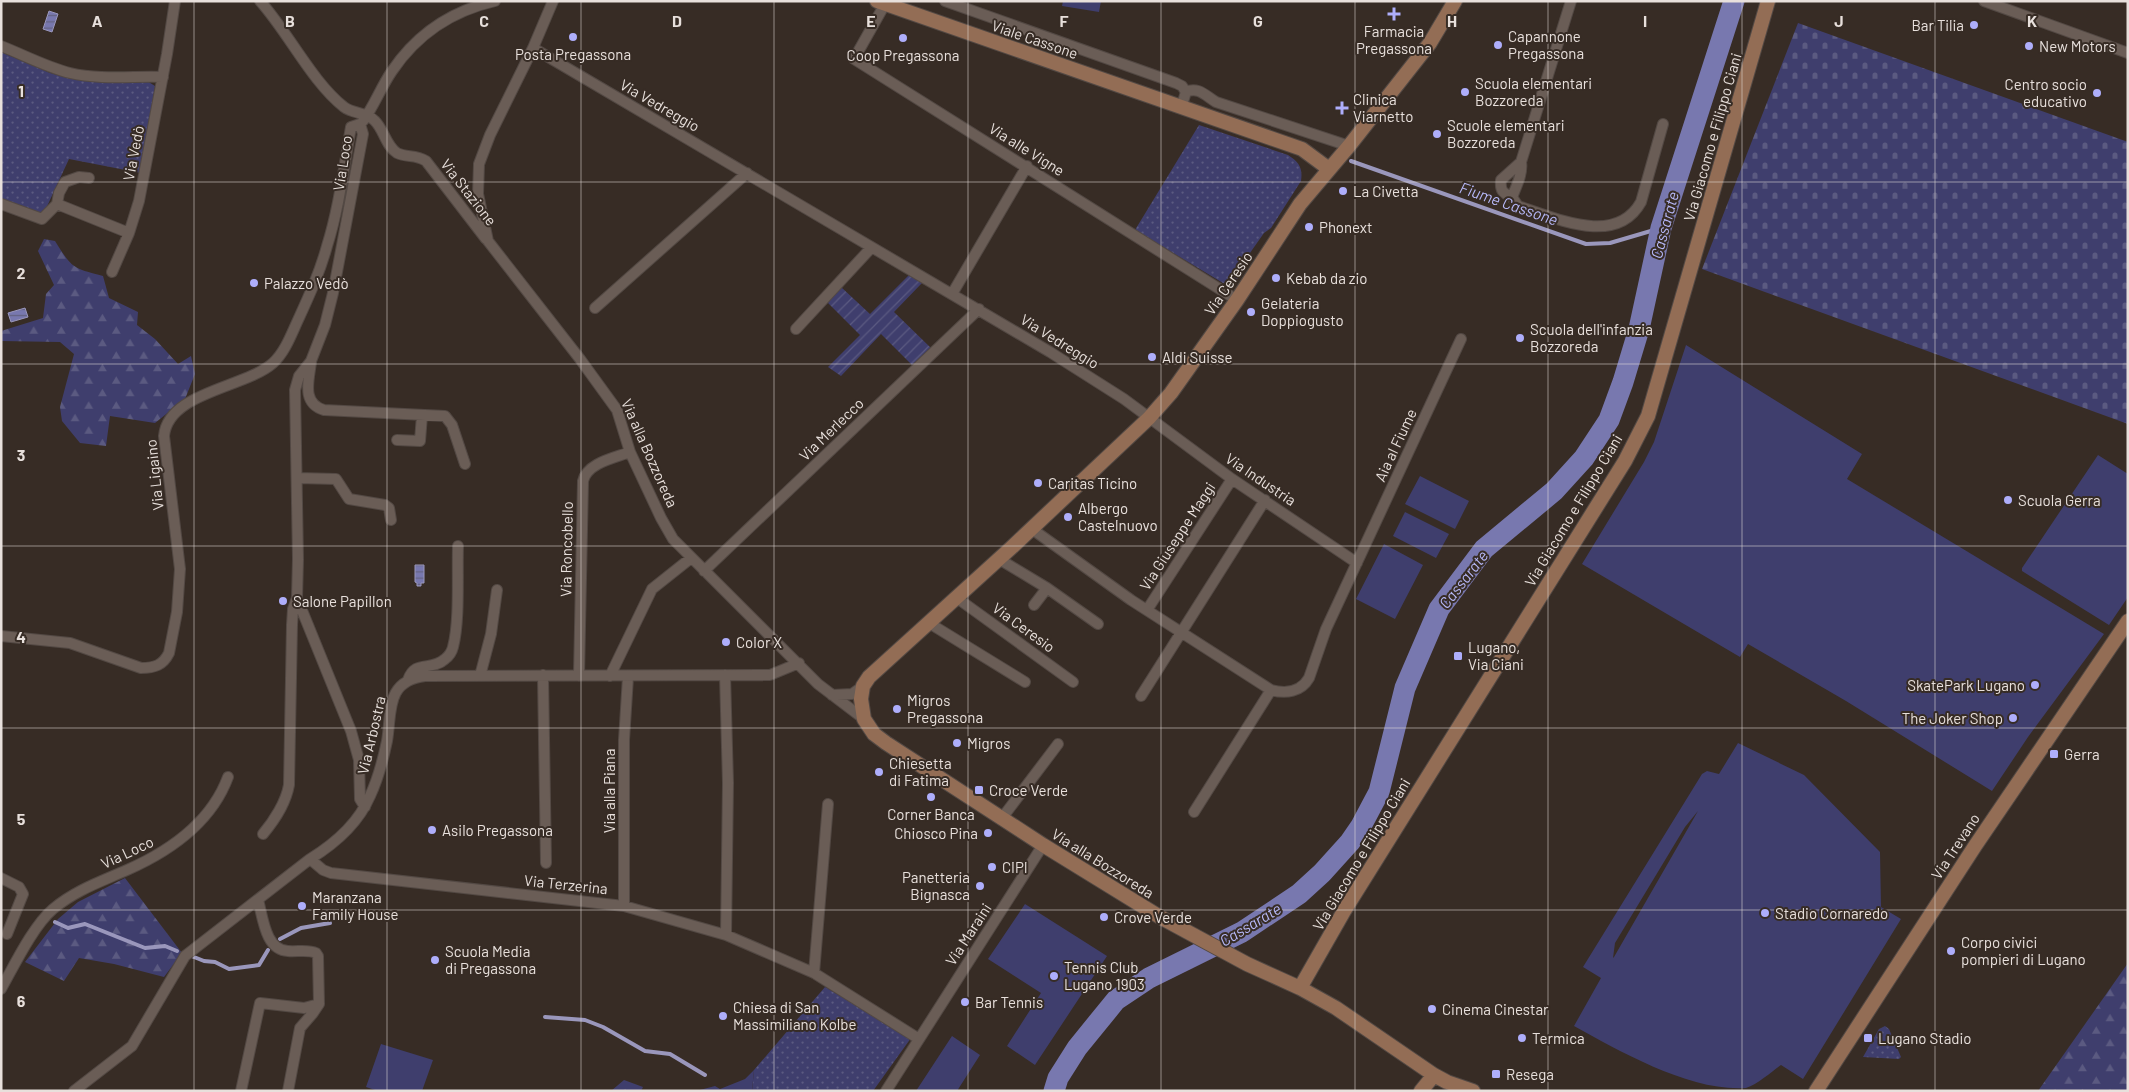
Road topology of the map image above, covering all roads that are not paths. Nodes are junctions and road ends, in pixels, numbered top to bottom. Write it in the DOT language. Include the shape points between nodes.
graph roads {
  1 [pos="175,1"];
  2 [pos="260,1"];
  3 [pos="495,1"];
  4 [pos="553,1"];
  5 [pos="945,1"];
  6 [pos="1456,1"];
  7 [pos="1571,1"];
  8 [pos="1768,1"];
  9 [pos="1984,1"];
  10 [pos="881,3"];
  11 [pos="1,46"];
  12 [pos="533,48"];
  13 [pos="2128,54"];
  14 [pos="163,77"];
  15 [pos="1186,92"];
  16 [pos="1181,108"];
  17 [pos="364,120"];
  18 [pos="1663,124"];
  19 [pos="1349,146"];
  20 [pos="1521,162"];
  21 [pos="1027,166"];
  22 [pos="1329,169"];
  23 [pos="747,173"];
  24 [pos="89,178"];
  25 [pos="1512,197"];
  26 [pos="1,204"];
  27 [pos="57,204"];
  28 [pos="129,233"];
  29 [pos="488,241"];
  30 [pos="871,248"];
  31 [pos="112,272"];
  32 [pos="952,294"];
  33 [pos="1237,300"];
  34 [pos="595,308"];
  35 [pos="979,309"];
  36 [pos="796,329"];
  37 [pos="1461,339"];
  38 [pos="311,361"];
  39 [pos="422,415"];
  40 [pos="1149,418"];
  41 [pos="397,440"];
  42 [pos="630,452"];
  43 [pos="465,464"];
  44 [pos="298,478"];
  45 [pos="1232,479"];
  46 [pos="1265,500"];
  47 [pos="391,520"];
  48 [pos="1032,529"];
  49 [pos="458,546"];
  50 [pos="691,558"];
  51 [pos="999,559"];
  52 [pos="1357,564"];
  53 [pos="704,571"];
  54 [pos="1047,588"];
  55 [pos="497,590"];
  56 [pos="297,598"];
  57 [pos="957,598"];
  58 [pos="1034,605"];
  59 [pos="1146,610"];
  60 [pos="2128,621"];
  61 [pos="929,623"];
  62 [pos="1098,624"];
  63 [pos="1182,633"];
  64 [pos="1,636"];
  65 [pos="799,663"];
  66 [pos="543,675"];
  67 [pos="725,675"];
  68 [pos="480,676"];
  69 [pos="579,676"];
  70 [pos="610,676"];
  71 [pos="628,677"];
  72 [pos="408,680"];
  73 [pos="1024,682"];
  74 [pos="1073,682"];
  75 [pos="863,686"];
  76 [pos="1271,690"];
  77 [pos="832,695"];
  78 [pos="1141,696"];
  79 [pos="864,719"];
  80 [pos="1058,744"];
  81 [pos="228,777"];
  82 [pos="828,804"];
  83 [pos="365,807"];
  84 [pos="1194,812"];
  85 [pos="1002,818"];
  86 [pos="263,834"];
  87 [pos="1043,845"];
  88 [pos="310,859"];
  89 [pos="546,863"];
  90 [pos="1,878"];
  91 [pos="258,900"];
  92 [pos="624,906"];
  93 [pos="7,934"];
  94 [pos="726,935"];
  95 [pos="814,973"];
  96 [pos="1300,988"];
  97 [pos="1,990"];
  98 [pos="319,1004"];
  99 [pos="919,1039"];
  100 [pos="1434,1075"];
  101 [pos="1819,1090"];
  102 [pos="74,1091"];
  103 [pos="241,1091"];
  104 [pos="288,1091"];
  105 [pos="886,1091"];
  106 [pos="1421,1091"];
  107 [pos="1473,1091"];
  1 -- 14 [label="street, Via Vedò"];
  2 -- 17 [label="street, Via Stazione" via="319,81 345,108"];
  3 -- 17 [label="street" via="446,19 412,44"];
  4 -- 12 [label="street, Via alla Bozzoreda"];
  5 -- 15 [label="street, Viale Cassone" via="1176,83"];
  6 -- 19 [label="main road, Via Ceresio" via="1430,43"];
  7 -- 20 [label="street"];
  8 -- 96 [label="main road, Via Giacomo e Filippo Ciani" via="1648,416 1625,460 1344,911"];
  9 -- 13 [label="street"];
  10 -- 16 [label="main road, Viale Cassone"];
  10 -- 21 [label="street, Via alle Vigne" via="854,59"];
  11 -- 14 [label="street" via="48,66 86,76"];
  12 -- 23 [label="street, Via Vedreggio"];
  12 -- 29 [label="street, Via alla Bozzoreda" via="479,164 478,194"];
  14 -- 28 [label="street, Via Vedò" via="139,201"];
  15 -- 16 [label="street"];
  15 -- 19 [label="street, Viale Cassone" via="1195,90 1216,102"];
  16 -- 22 [label="main road, Viale Cassone" via="1302,150"];
  17 -- 29 [label="street, Via Stazione" via="376,122 395,152 418,156 426,161"];
  17 -- 38 [label="street, Via Loco" via="333,293"];
  17 -- 64 [label="street, Via Ligaino" via="351,127 327,246 309,295 281,353 261,372 184,406 169,417 165,426 180,577 177,612 165,661 152,668 141,668 70,643"];
  18 -- 25 [label="street" via="1641,202 1635,214 1617,225 1584,226 1518,206"];
  19 -- 22 [label="main road, Via Ceresio"];
  20 -- 25 [label="street"];
  20 -- 25 [label="street" via="1501,180 1500,189"];
  21 -- 32 [label="street"];
  21 -- 33 [label="street, Via alle Vigne"];
  22 -- 33 [label="main road, Via Ceresio" via="1300,204"];
  23 -- 30 [label="street, Via Vedreggio"];
  23 -- 34 [label="street"];
  24 -- 27 [label="street" via="79,177 65,182"];
  26 -- 27 [label="street" via="42,218"];
  27 -- 28 [label="street"];
  28 -- 31 [label="street, Via Vedò"];
  29 -- 42 [label="street, Via alla Bozzoreda" via="616,410"];
  30 -- 32 [label="street, Via Vedreggio"];
  30 -- 36 [label="street"];
  32 -- 35 [label="street, Via Vedreggio"];
  33 -- 40 [label="main road, Via Ceresio" via="1171,393"];
  35 -- 40 [label="street, Via Vedreggio"];
  35 -- 53 [label="street, Via Merlecco"];
  37 -- 52 [label="street, Aia al Fiume"];
  38 -- 39 [label="street, Via Loco" via="309,399 317,408"];
  38 -- 44 [label="street, Via Loco" via="299,376 295,390"];
  39 -- 41 [label="street" via="420,441"];
  39 -- 43 [label="street, Via Loco" via="445,416 452,425"];
  40 -- 45 [label="street, Via Industria"];
  40 -- 48 [label="main road, Via Ceresio"];
  42 -- 50 [label="street, Via alla Bozzoreda" via="668,531"];
  42 -- 69 [label="street, Via Roncobello" via="590,468 583,481"];
  44 -- 47 [label="street" via="336,479 349,499 390,508"];
  44 -- 56 [label="street, Via Loco"];
  45 -- 46 [label="street, Via Industria"];
  45 -- 59 [label="street, Via Giuseppe Maggi"];
  46 -- 52 [label="street, Via Industria"];
  46 -- 63 [label="street"];
  48 -- 51 [label="main road, Via Ceresio"];
  48 -- 59 [label="street, Via Giuseppe Maggi"];
  49 -- 72 [label="street, Via Arbostra" via="454,646 441,663 416,668"];
  50 -- 53 [label="street, Via alla Bozzoreda"];
  50 -- 70 [label="street" via="652,589"];
  51 -- 54 [label="street"];
  51 -- 57 [label="main road, Via Ceresio"];
  52 -- 76 [label="street" via="1326,629 1305,686 1281,693"];
  53 -- 65 [label="street, Via alla Bozzoreda"];
  54 -- 58 [label="street, Via Ceresio"];
  54 -- 62 [label="street"];
  55 -- 68 [label="street" via="491,634"];
  56 -- 83 [label="street, Via Loco" via="351,731 359,760 360,800"];
  56 -- 86 [label="street, Via Loco" via="293,609 288,790 273,822"];
  57 -- 61 [label="main road, Via Ceresio"];
  57 -- 74 [label="street, Via Ceresio"];
  59 -- 63 [label="street, Via Giuseppe Maggi"];
  60 -- 101 [label="main road, Via Trevano" via="1974,846"];
  61 -- 73 [label="street"];
  61 -- 75 [label="main road, Via Ceresio" via="877,668"];
  63 -- 76 [label="street, Via Giuseppe Maggi"];
  63 -- 78 [label="street"];
  65 -- 67 [label="street" via="770,675"];
  65 -- 77 [label="street, Via alla Bozzoreda"];
  66 -- 68 [label="street"];
  66 -- 69 [label="street"];
  66 -- 89 [label="street"];
  67 -- 71 [label="street"];
  67 -- 94 [label="street" via="728,783"];
  68 -- 72 [label="street" via="425,676"];
  69 -- 70 [label="street"];
  70 -- 71 [label="street"];
  71 -- 92 [label="street, Via alla Piana" via="624,740"];
  72 -- 83 [label="street, Via Arbostra" via="392,701 382,763"];
  75 -- 77 [label="street" via="852,694"];
  75 -- 79 [label="main road"];
  76 -- 84 [label="street"];
  77 -- 79 [label="street, Via alla Bozzoreda"];
  79 -- 85 [label="main road, Via alla Bozzoreda" via="874,734 886,743"];
  80 -- 85 [label="street"];
  81 -- 97 [label="street, Via Loco" via="212,808 191,832 156,856 92,884 46,915"];
  82 -- 95 [label="street"];
  83 -- 88 [label="street, Via Arbostra" via="349,830"];
  85 -- 87 [label="main road, Via alla Bozzoreda"];
  87 -- 96 [label="main road, Via alla Bozzoreda" via="1189,933"];
  87 -- 99 [label="street, Via Maraini"];
  88 -- 91 [label="street, Via Arbostra"];
  88 -- 92 [label="street, Via Terzerina" via="330,873"];
  90 -- 93 [label="street" via="19,887 23,894"];
  91 -- 98 [label="street" via="272,943 285,951 317,954"];
  91 -- 102 [label="street, Via Arbostra" via="186,956 132,1046"];
  92 -- 94 [label="street, Via Terzerina"];
  94 -- 95 [label="street, Via Terzerina"];
  95 -- 99 [label="street, Via Terzerina"];
  96 -- 100 [label="main road" via="1336,1008"];
  98 -- 103 [label="street" via="304,1008 260,1003"];
  98 -- 104 [label="street" via="300,1028"];
  99 -- 105 [label="street, Via Maraini"];
  100 -- 106 [label="main road"];
  100 -- 107 [label="main road"];
}
